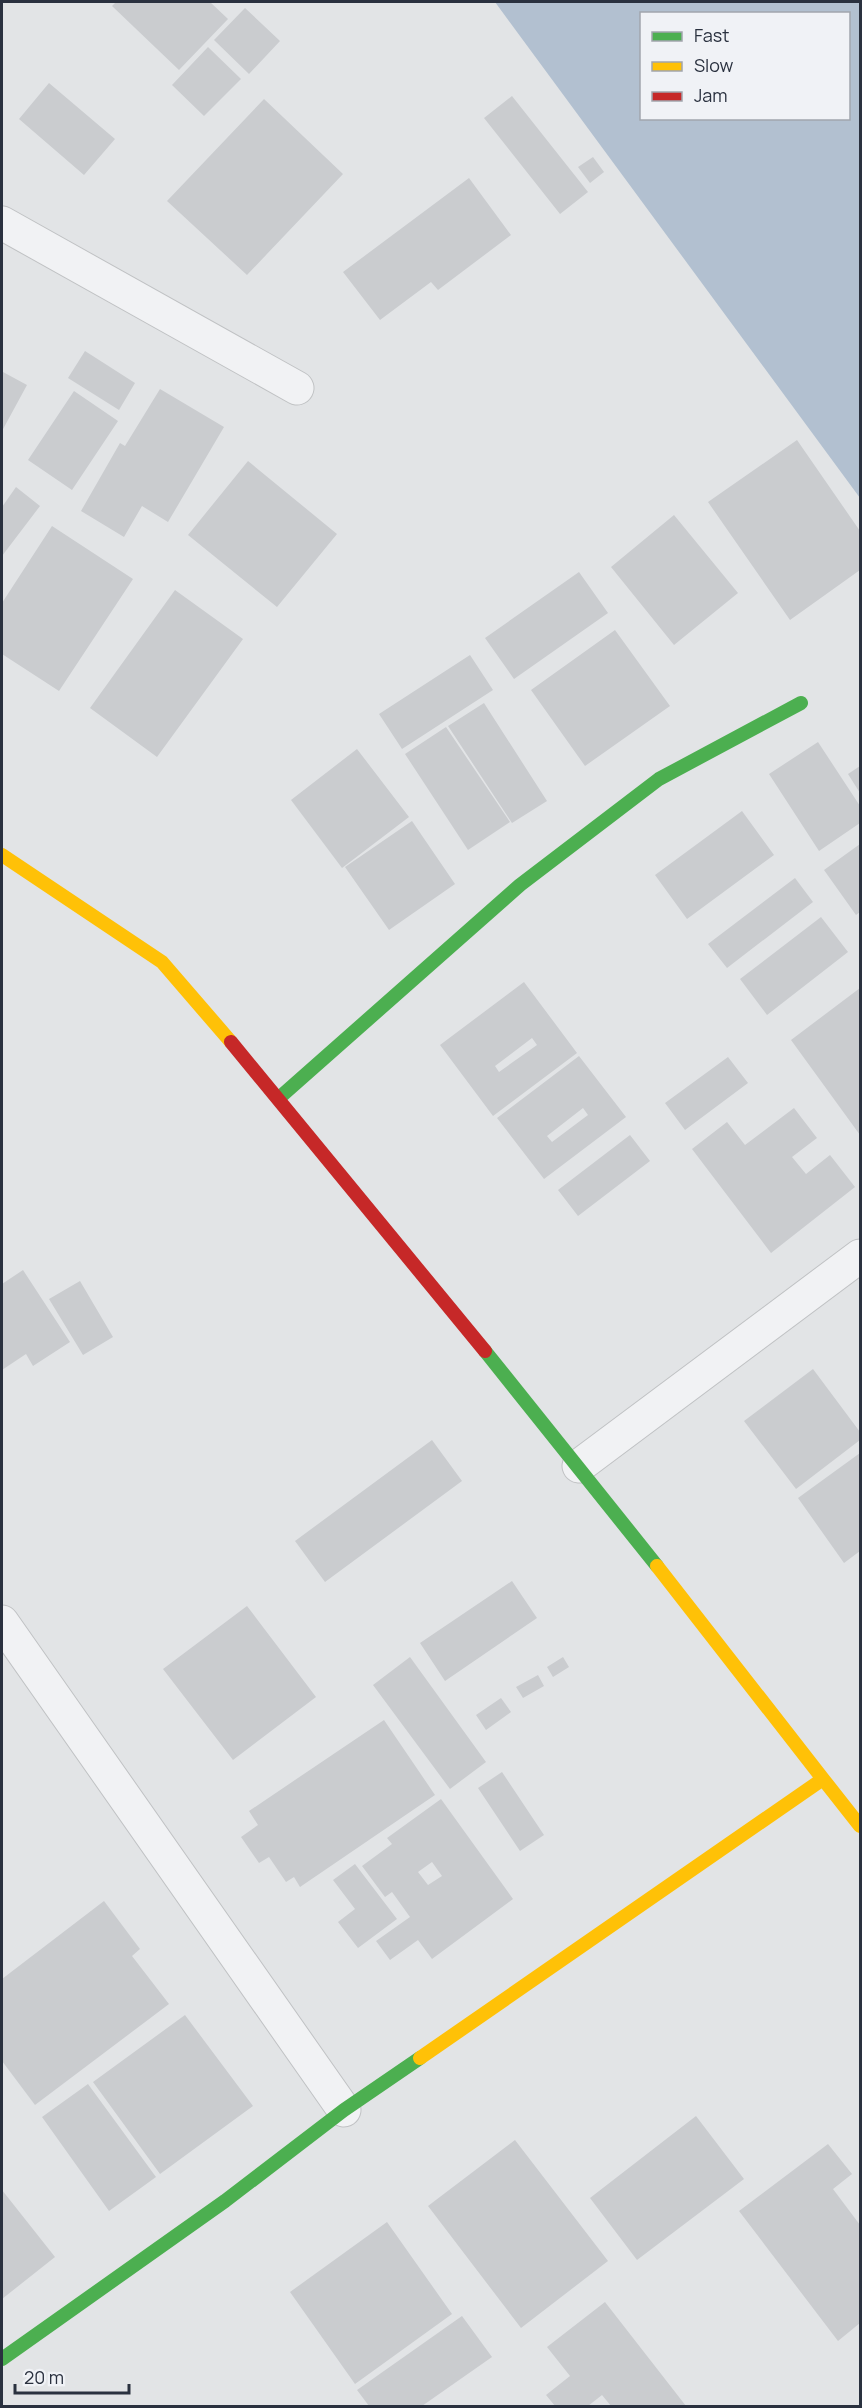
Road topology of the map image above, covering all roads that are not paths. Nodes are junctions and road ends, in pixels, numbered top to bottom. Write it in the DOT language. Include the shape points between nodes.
graph roads {
  1 [pos="2,223"];
  2 [pos="297,388"];
  3 [pos="801,703"];
  4 [pos="2,855"];
  5 [pos="279,1098"];
  6 [pos="861,1256"];
  7 [pos="579,1466"];
  8 [pos="2,1622"];
  9 [pos="823,1779"];
  10 [pos="861,1826"];
  11 [pos="344,2110"];
  12 [pos="2,2359"];
  1 -- 2 [label="street"];
  3 -- 5 [label="street" via="659,779 520,885"];
  4 -- 5 [label="street" via="162,962"];
  5 -- 7 [label="street"];
  6 -- 7 [label="street"];
  7 -- 9 [label="street"];
  8 -- 11 [label="street"];
  9 -- 10 [label="street"];
  9 -- 11 [label="street"];
  11 -- 12 [label="street" via="225,2201"];
}
